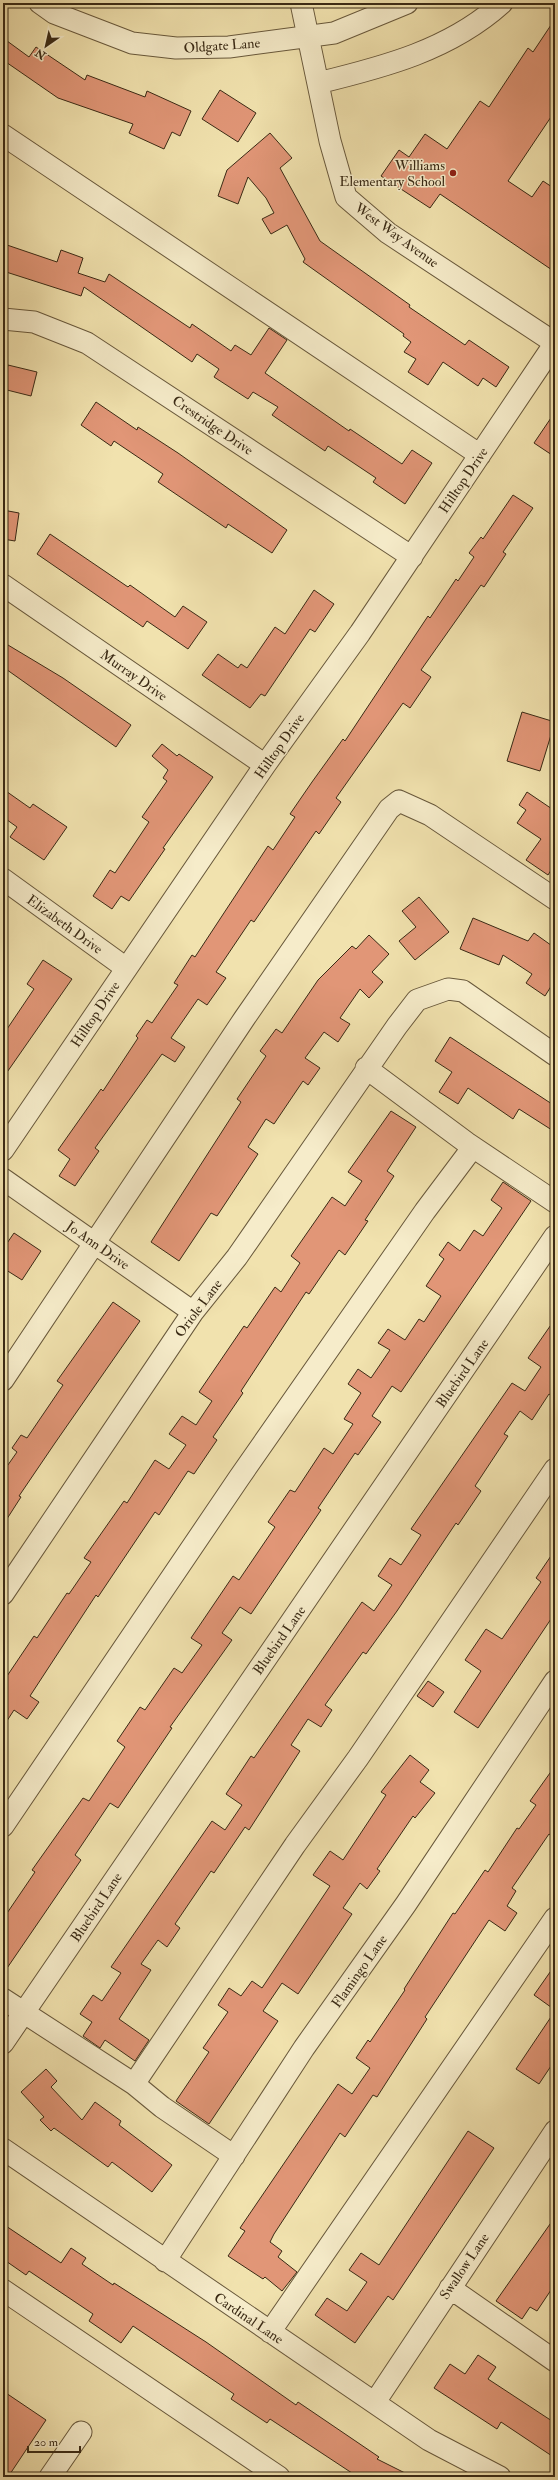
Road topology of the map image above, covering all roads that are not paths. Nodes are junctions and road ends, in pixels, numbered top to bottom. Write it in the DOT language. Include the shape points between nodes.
graph roads {
  1 [pos="40,3"];
  2 [pos="301,3"];
  3 [pos="407,3"];
  4 [pos="502,3"];
  5 [pos="309,35"];
  6 [pos="318,83"];
  7 [pos="3,135"];
  8 [pos="3,319"];
  9 [pos="555,343"];
  10 [pos="480,455"];
  11 [pos="412,557"];
  12 [pos="3,585"];
  13 [pos="264,765"];
  14 [pos="3,879"];
  15 [pos="555,899"];
  16 [pos="126,968"];
  17 [pos="555,1055"];
  18 [pos="366,1068"];
  19 [pos="473,1147"];
  20 [pos="3,1150"];
  21 [pos="3,1179"];
  22 [pos="555,1202"];
  23 [pos="555,1236"];
  24 [pos="95,1244"];
  25 [pos="193,1312"];
  26 [pos="3,1380"];
  27 [pos="555,1469"];
  28 [pos="3,1594"];
  29 [pos="555,1681"];
  30 [pos="3,1826"];
  31 [pos="555,1918"];
  32 [pos="3,1999"];
  33 [pos="24,2013"];
  34 [pos="3,2043"];
  35 [pos="134,2084"];
  36 [pos="555,2131"];
  37 [pos="3,2149"];
  38 [pos="234,2156"];
  39 [pos="165,2262"];
  40 [pos="450,2288"];
  41 [pos="3,2290"];
  42 [pos="270,2332"];
  43 [pos="554,2357"];
  44 [pos="375,2402"];
  45 [pos="81,2432"];
  46 [pos="50,2477"];
  47 [pos="279,2477"];
  48 [pos="500,2477"];
  1 -- 5 [label="street, Oldgate Lane" via="54,13 140,44 176,48 229,47"];
  2 -- 5 [label="street, West Way Avenue"];
  3 -- 5 [label="street, Oldgate Lane" via="334,33"];
  4 -- 6 [label="street" via="456,36 403,61"];
  5 -- 6 [label="street, West Way Avenue"];
  6 -- 9 [label="street, West Way Avenue" via="330,141 346,198 388,232"];
  7 -- 10 [label="street"];
  8 -- 11 [label="street, Crestridge Drive" via="34,322 88,343"];
  9 -- 10 [label="street, Hilltop Drive"];
  10 -- 11 [label="street, Hilltop Drive"];
  11 -- 13 [label="street, Hilltop Drive"];
  12 -- 13 [label="street, Murray Drive"];
  13 -- 16 [label="street, Hilltop Drive"];
  14 -- 16 [label="street, Elizabeth Drive"];
  15 -- 24 [label="street" via="430,815 399,801 389,809 244,1019"];
  16 -- 20 [label="street, Hilltop Drive"];
  17 -- 18 [label="street, Oriole Lane" via="463,991 448,989 417,1000"];
  18 -- 19 [label="street"];
  18 -- 25 [label="street, Oriole Lane" via="237,1256"];
  19 -- 22 [label="street"];
  19 -- 30 [label="street" via="420,1218 244,1472"];
  21 -- 24 [label="street, Jo Ann Drive"];
  23 -- 33 [label="street, Bluebird Lane"];
  24 -- 25 [label="street, Jo Ann Drive"];
  24 -- 26 [label="street"];
  25 -- 28 [label="street, Oriole Lane"];
  27 -- 35 [label="street" via="358,1758 295,1845"];
  29 -- 38 [label="street, Flamingo Lane" via="406,1904 304,2048"];
  31 -- 42 [label="street"];
  32 -- 33 [label="street"];
  33 -- 34 [label="street, Bluebird Lane"];
  33 -- 35 [label="street"];
  35 -- 38 [label="street" via="162,2107"];
  36 -- 40 [label="street, Swallow Lane"];
  37 -- 39 [label="street, Cardinal Lane"];
  38 -- 39 [label="street, Flamingo Lane"];
  39 -- 42 [label="street, Cardinal Lane"];
  40 -- 43 [label="street"];
  40 -- 44 [label="street, Swallow Lane"];
  41 -- 47 [label="street"];
  42 -- 44 [label="street, Cardinal Lane"];
  44 -- 48 [label="street, Cardinal Lane" via="428,2440"];
  45 -- 46 [label="street"];
}
